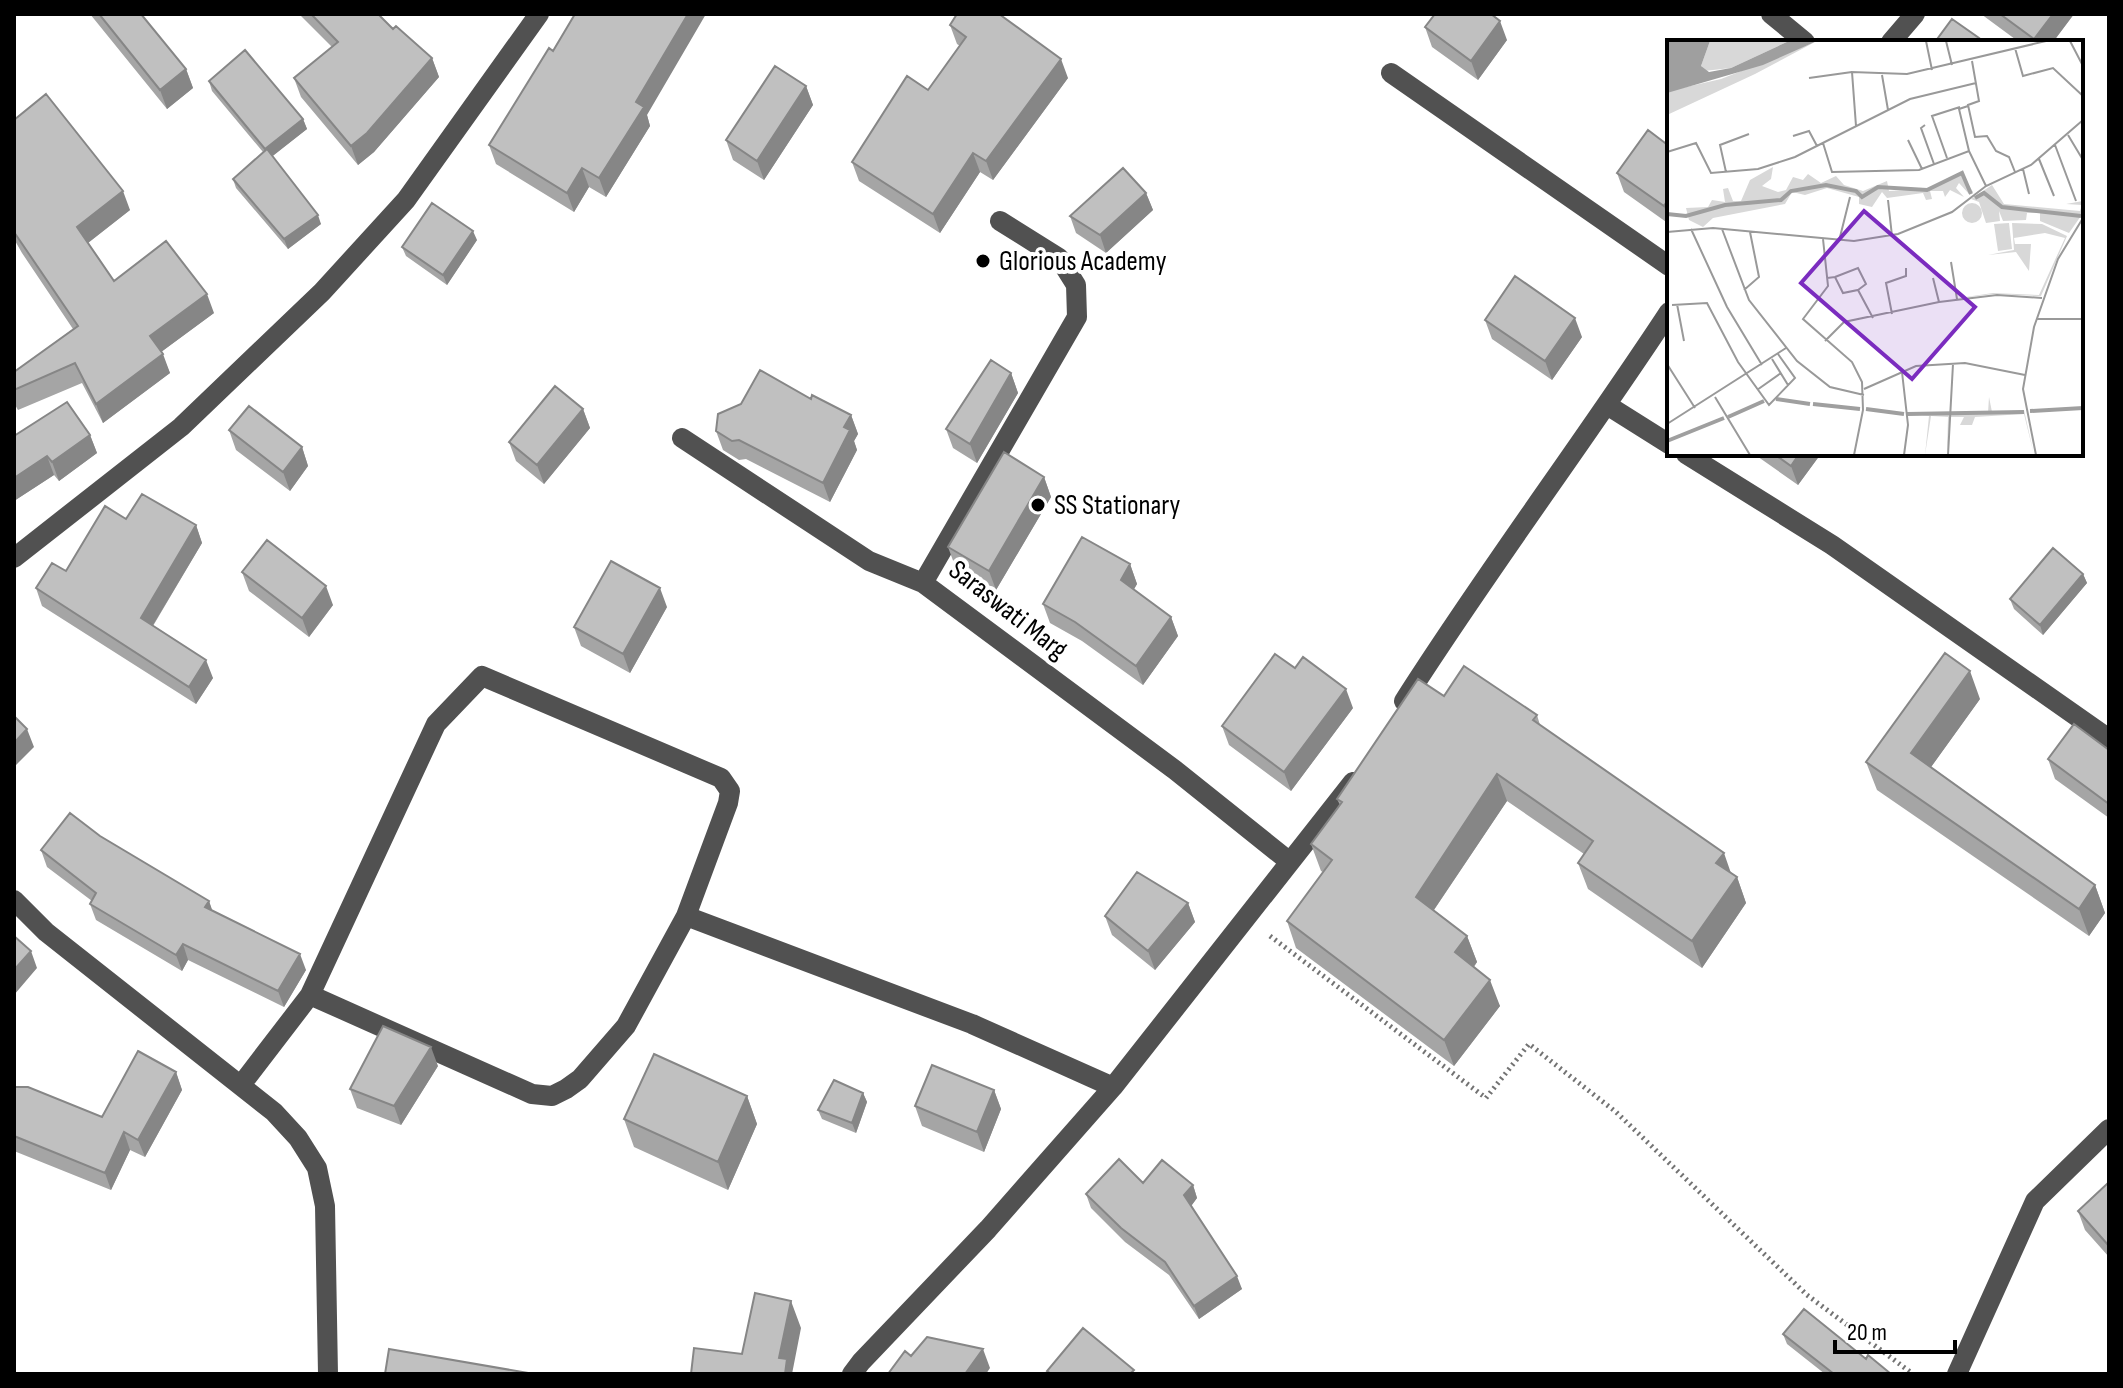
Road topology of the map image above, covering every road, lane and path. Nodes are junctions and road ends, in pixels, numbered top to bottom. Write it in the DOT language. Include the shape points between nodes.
graph roads {
  1 [pos="539,14"];
  2 [pos="1771,14"];
  3 [pos="1915,14"];
  4 [pos="1803,40"];
  5 [pos="1893,40"];
  6 [pos="1391,73"];
  7 [pos="1000,221"];
  8 [pos="1667,265"];
  9 [pos="1667,315"];
  10 [pos="1607,405"];
  11 [pos="682,438"];
  12 [pos="1667,443"];
  13 [pos="1689,456"];
  14 [pos="14,558"];
  15 [pos="923,583"];
  16 [pos="1391,723"];
  17 [pos="2109,739"];
  18 [pos="1367,760"];
  19 [pos="1290,862"];
  20 [pos="14,900"];
  21 [pos="686,916"];
  22 [pos="1247,919"];
  23 [pos="310,995"];
  24 [pos="241,1085"];
  25 [pos="1113,1087"];
  26 [pos="2109,1129"];
  27 [pos="328,1374"];
  28 [pos="852,1374"];
  29 [pos="1913,1374"];
  30 [pos="1957,1374"];
  1 -- 14 [label="street" via="406,200 322,292 181,427"];
  2 -- 4 [label="street"];
  3 -- 5 [label="street"];
  6 -- 8 [label="street"];
  7 -- 15 [label="street, Saraswati Marg" via="1059,258 1076,285 1077,317"];
  9 -- 10 [label="street"];
  10 -- 12 [label="street"];
  10 -- 16 [label="street"];
  11 -- 15 [label="street" via="869,561"];
  13 -- 17 [label="street" via="1832,545"];
  15 -- 19 [label="street, Saraswati Marg"];
  18 -- 19 [label="street"];
  19 -- 22 [label="street"];
  20 -- 24 [label="street" via="46,932"];
  21 -- 23 [label="street" via="626,1026 580,1079 552,1096 532,1094"];
  21 -- 23 [label="street" via="728,803 730,791 721,778 482,676 436,724"];
  21 -- 25 [label="street" via="972,1024"];
  22 -- 25 [label="street"];
  22 -- 29 [label="path" via="1486,1098 1529,1044 1616,1112 1807,1295"];
  23 -- 24 [label="street"];
  24 -- 27 [label="street" via="298,1138 317,1168 325,1206"];
  25 -- 28 [label="street"];
  26 -- 30 [label="street" via="2035,1201"];
}
